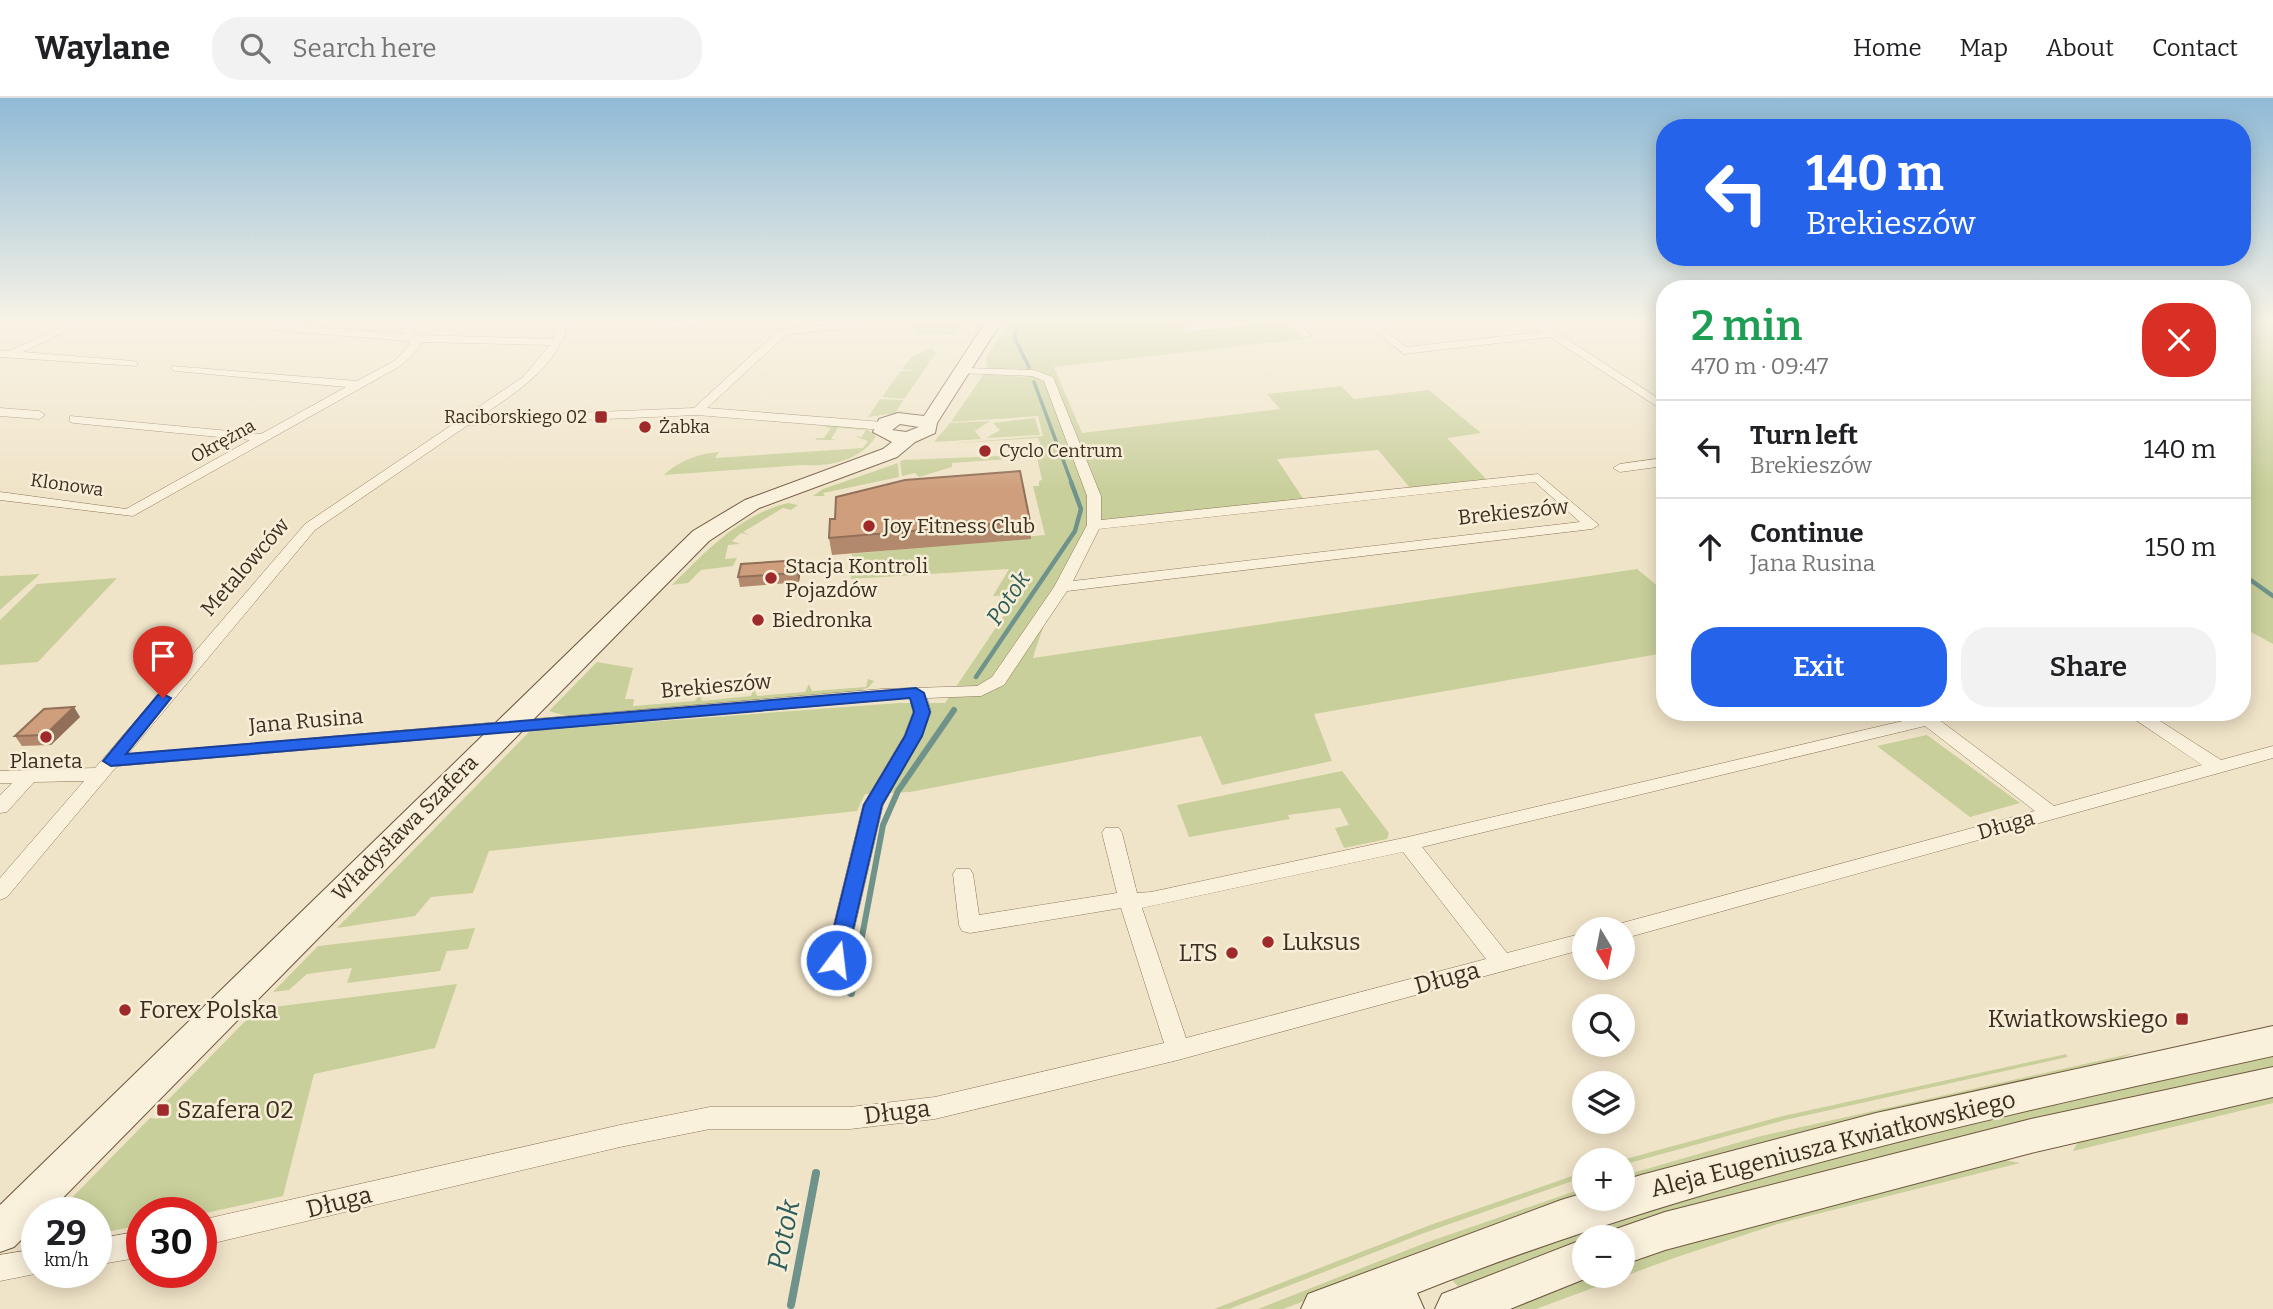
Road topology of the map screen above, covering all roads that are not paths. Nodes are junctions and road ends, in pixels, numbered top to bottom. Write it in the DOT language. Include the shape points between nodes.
graph roads {
  1 [pos="278,378"];
  2 [pos="371,378"];
  3 [pos="528,378"];
  4 [pos="732,378"];
  5 [pos="958,378"];
  6 [pos="1045,378"];
  7 [pos="1619,378"];
  8 [pos="359,385"];
  9 [pos="1656,402"];
  10 [pos="698,411"];
  11 [pos="0,412"];
  12 [pos="38,415"];
  13 [pos="74,419"];
  14 [pos="467,421"];
  15 [pos="920,421"];
  16 [pos="264,438"];
  17 [pos="890,439"];
  18 [pos="1656,463"];
  19 [pos="1620,468"];
  20 [pos="0,496"];
  21 [pos="128,513"];
  22 [pos="1094,525"];
  23 [pos="1062,587"];
  24 [pos="922,693"];
  25 [pos="1923,721"];
  26 [pos="1928,721"];
  27 [pos="2147,721"];
  28 [pos="506,727"];
  29 [pos="2272,754"];
  30 [pos="106,767"];
  31 [pos="2218,767"];
  32 [pos="28,776"];
  33 [pos="0,777"];
  34 [pos="0,807"];
  35 [pos="2051,813"];
  36 [pos="1112,833"];
  37 [pos="1408,844"];
  38 [pos="963,874"];
  39 [pos="0,892"];
  40 [pos="1129,901"];
  41 [pos="1635,926"];
  42 [pos="1572,944"];
  43 [pos="836,960"];
  44 [pos="1502,963"];
  45 [pos="2273,1041"];
  46 [pos="1178,1050"];
  47 [pos="2273,1082"];
  48 [pos="217,1229"];
  49 [pos="0,1233"];
  50 [pos="1635,1241"];
  51 [pos="1572,1264"];
  52 [pos="21,1265"];
  53 [pos="0,1268"];
  54 [pos="1395,1296"];
  55 [pos="1323,1309"];
  56 [pos="1457,1309"];
  1 -- 8 [label="street"];
  2 -- 8 [label="street, Okrężna"];
  3 -- 14 [label="street, Metalowców"];
  4 -- 10 [label="street"];
  5 -- 15 [label="street" via="939,405"];
  6 -- 22 [label="street" via="1094,496"];
  7 -- 9 [label="street"];
  8 -- 16 [label="street, Okrężna"];
  10 -- 14 [label="street"];
  10 -- 17 [label="street"];
  11 -- 12 [label="street"];
  13 -- 16 [label="street"];
  14 -- 30 [label="street, Metalowców" via="310,527"];
  15 -- 17 [label="street" via="898,419"];
  15 -- 17 [label="street" via="926,432"];
  16 -- 21 [label="street, Okrężna"];
  17 -- 28 [label="street, Władysława Szafera" via="852,470 772,496 718,523"];
  18 -- 19 [label="street"];
  20 -- 21 [label="street, Klonowa"];
  22 -- 23 [label="street"];
  22 -- 23 [label="street, Brekieszów" via="1538,478 1592,525"];
  23 -- 24 [label="street, Brekieszów" via="998,681 981,691"];
  24 -- 28 [label="street, Brekieszów"];
  24 -- 43 [label="street" via="922,712 913,736 873,805"];
  25 -- 37 [label="street"];
  26 -- 35 [label="street"];
  27 -- 31 [label="street"];
  28 -- 30 [label="street, Jana Rusina"];
  28 -- 49 [label="street, Władysława Szafera"];
  29 -- 31 [label="street, Długa"];
  30 -- 32 [label="street, Jana Rusina"];
  30 -- 39 [label="street, Metalowców"];
  31 -- 35 [label="street, Długa"];
  32 -- 33 [label="street, Jana Rusina"];
  32 -- 34 [label="street"];
  35 -- 41 [label="street, Długa"];
  36 -- 40 [label="street"];
  37 -- 40 [label="street"];
  37 -- 44 [label="street"];
  38 -- 40 [label="street" via="970,925"];
  40 -- 46 [label="street"];
  42 -- 44 [label="street, Długa"];
  44 -- 46 [label="street, Długa"];
  45 -- 54 [label="street, Aleja Eugeniusza Kwiatkowskiego" via="1742,1164 1529,1230"];
  46 -- 48 [label="street, Długa" via="935,1108 850,1118 710,1118"];
  47 -- 50 [label="street, Aleja Eugeniusza Kwiatkowskiego" via="2032,1136"];
  51 -- 56 [label="street"];
  52 -- 53 [label="street"];
  54 -- 55 [label="street, Aleja Eugeniusza Kwiatkowskiego"];
}
